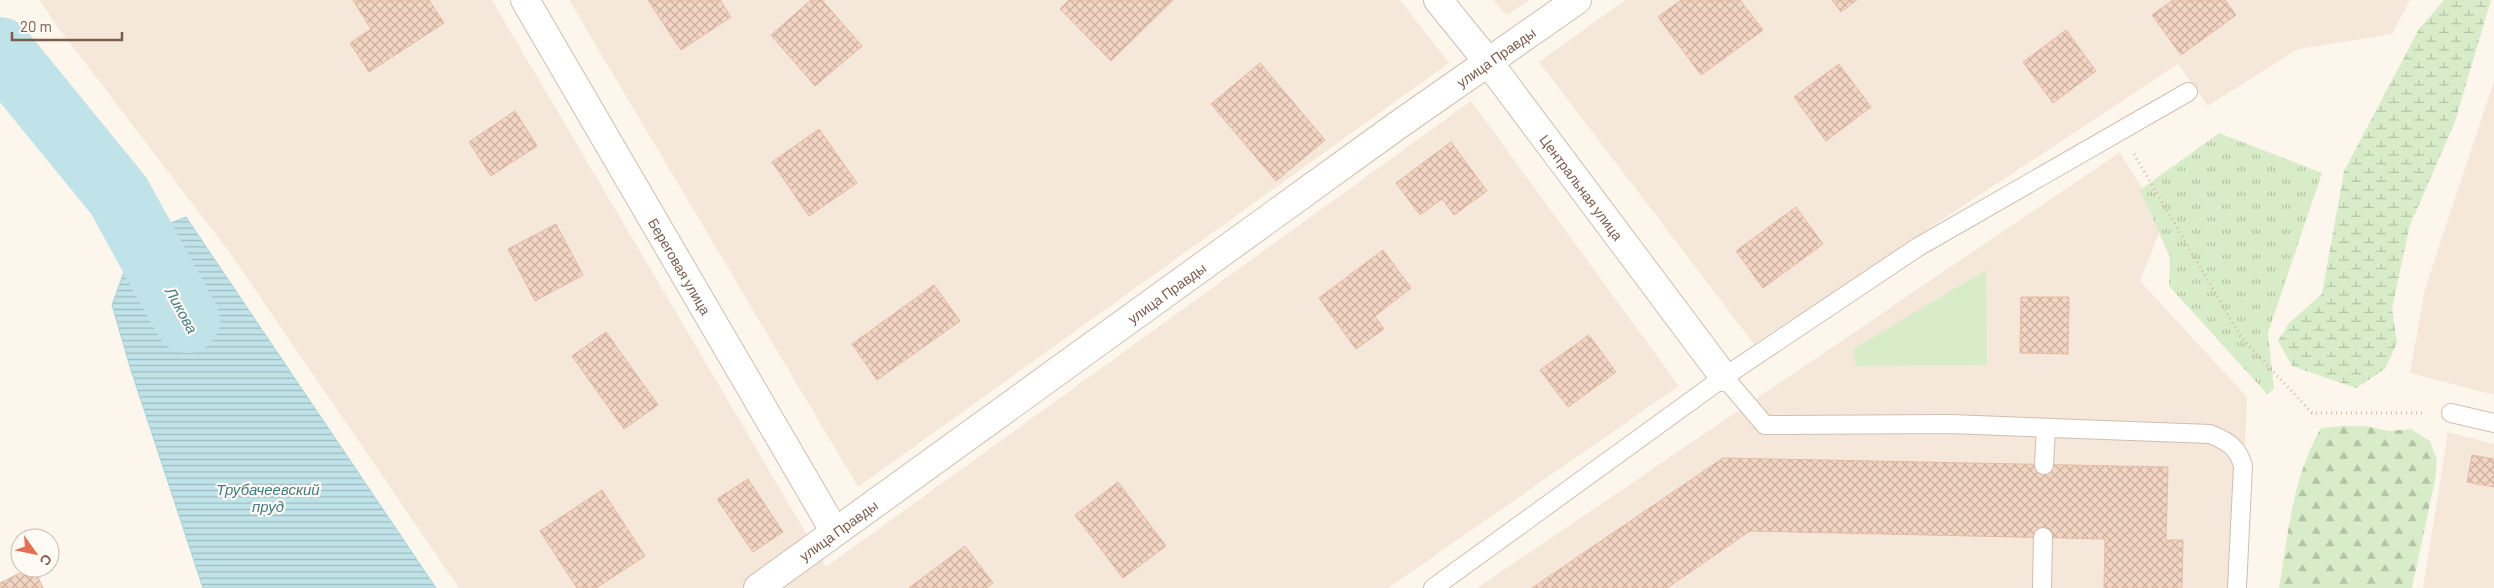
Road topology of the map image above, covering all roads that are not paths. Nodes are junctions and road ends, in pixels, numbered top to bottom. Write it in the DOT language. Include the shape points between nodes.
graph roads {
  1 [pos="526,0"];
  2 [pos="1438,0"];
  3 [pos="1577,0"];
  4 [pos="1489,63"];
  5 [pos="2188,92"];
  6 [pos="1724,377"];
  7 [pos="2451,413"];
  8 [pos="2494,423"];
  9 [pos="2046,428"];
  10 [pos="2044,465"];
  11 [pos="835,532"];
  12 [pos="2043,537"];
  13 [pos="758,588"];
  14 [pos="1433,588"];
  15 [pos="2042,588"];
  16 [pos="2237,588"];
  1 -- 11 [label="street, Береговая улица"];
  2 -- 4 [label="street, Центральная улица"];
  3 -- 4 [label="street, улица Правды"];
  4 -- 6 [label="street, Центральная улица"];
  4 -- 11 [label="street, улица Правды" via="1398,125"];
  5 -- 6 [label="lane" via="1918,248"];
  6 -- 9 [label="lane" via="1765,425 1950,424"];
  6 -- 14 [label="lane"];
  7 -- 8 [label="lane"];
  9 -- 10 [label="lane"];
  9 -- 16 [label="lane" via="2210,434 2228,442 2239,453 2243,466"];
  11 -- 13 [label="street, улица Правды"];
  12 -- 15 [label="lane"];
}
